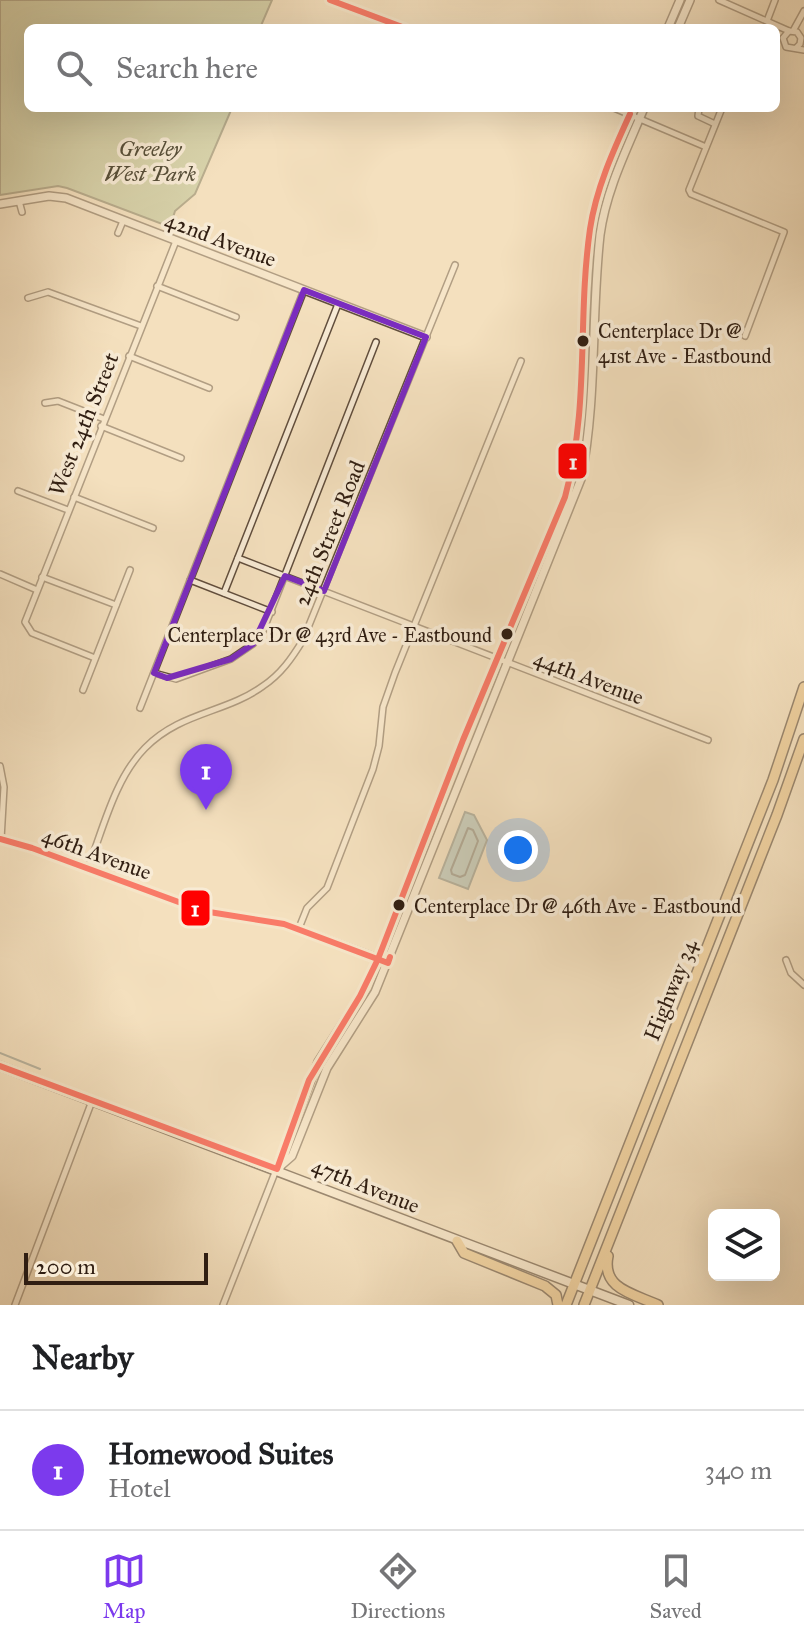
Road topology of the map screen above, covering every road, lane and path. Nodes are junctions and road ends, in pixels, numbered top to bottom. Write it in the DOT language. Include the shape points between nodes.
graph roads {
  1 [pos="330,0"];
  2 [pos="680,0"];
  3 [pos="690,0"];
  4 [pos="719,0"];
  5 [pos="775,0"];
  6 [pos="727,2"];
  7 [pos="803,14"];
  8 [pos="394,24"];
  9 [pos="670,24"];
  10 [pos="680,24"];
  11 [pos="769,24"];
  12 [pos="773,24"];
  13 [pos="780,28"];
  14 [pos="791,31"];
  15 [pos="780,34"];
  16 [pos="783,38"];
  17 [pos="802,38"];
  18 [pos="796,48"];
  19 [pos="804,50"];
  20 [pos="631,112"];
  21 [pos="632,112"];
  22 [pos="642,112"];
  23 [pos="698,112"];
  24 [pos="720,112"];
  25 [pos="640,118"];
  26 [pos="715,124"];
  27 [pos="706,147"];
  28 [pos="19,201"];
  29 [pos="0,204"];
  30 [pos="22,212"];
  31 [pos="123,221"];
  32 [pos="118,233"];
  33 [pos="176,241"];
  34 [pos="455,265"];
  35 [pos="157,286"];
  36 [pos="304,290"];
  37 [pos="28,298"];
  38 [pos="338,304"];
  39 [pos="236,317"];
  40 [pos="141,326"];
  41 [pos="745,336"];
  42 [pos="426,337"];
  43 [pos="376,342"];
  44 [pos="129,356"];
  45 [pos="521,361"];
  46 [pos="209,388"];
  47 [pos="45,403"];
  48 [pos="104,419"];
  49 [pos="101,426"];
  50 [pos="181,458"];
  51 [pos="18,491"];
  52 [pos="74,497"];
  53 [pos="68,510"];
  54 [pos="153,528"];
  55 [pos="238,558"];
  56 [pos="130,570"];
  57 [pos="0,574"];
  58 [pos="285,576"];
  59 [pos="42,577"];
  60 [pos="190,580"];
  61 [pos="37,590"];
  62 [pos="324,591"];
  63 [pos="224,593"];
  64 [pos="116,605"];
  65 [pos="272,612"];
  66 [pos="414,626"];
  67 [pos="95,658"];
  68 [pos="498,659"];
  69 [pos="507,663"];
  70 [pos="154,673"];
  71 [pos="804,687"];
  72 [pos="83,690"];
  73 [pos="140,708"];
  74 [pos="804,739"];
  75 [pos="708,740"];
  76 [pos="0,766"];
  77 [pos="0,839"];
  78 [pos="88,868"];
  79 [pos="299,928"];
  80 [pos="378,959"];
  81 [pos="786,960"];
  82 [pos="388,963"];
  83 [pos="804,985"];
  84 [pos="0,1066"];
  85 [pos="92,1101"];
  86 [pos="277,1169"];
  87 [pos="624,1202"];
  88 [pos="457,1241"];
  89 [pos="574,1284"];
  90 [pos="590,1290"];
  91 [pos="15,1305"];
  92 [pos="223,1305"];
  93 [pos="558,1305"];
  94 [pos="566,1305"];
  95 [pos="584,1305"];
  96 [pos="629,1305"];
  97 [pos="658,1305"];
  1 -- 8 [label="street"];
  2 -- 9 [label="street"];
  3 -- 10 [label="street"];
  4 -- 6 [label="street"];
  5 -- 12 [label="street"];
  6 -- 11 [label="street"];
  7 -- 14 [label="street"];
  7 -- 17 [label="street"];
  13 -- 14 [label="street"];
  14 -- 16 [label="street"];
  14 -- 17 [label="street"];
  15 -- 16 [label="street"];
  16 -- 18 [label="street" via="786,47"];
  17 -- 18 [label="street"];
  18 -- 19 [label="street"];
  20 -- 68 [label="street" via="599,188 590,231 572,476"];
  21 -- 25 [label="street"];
  22 -- 25 [label="street"];
  23 -- 26 [label="street"];
  24 -- 26 [label="street"];
  25 -- 27 [label="street"];
  25 -- 69 [label="street" via="610,191 601,234 589,438 581,479"];
  26 -- 27 [label="street"];
  27 -- 41 [label="street" via="691,194 784,232"];
  28 -- 29 [label="street, 42nd Avenue"];
  28 -- 30 [label="street"];
  28 -- 31 [label="street, 42nd Avenue" via="66,198"];
  31 -- 32 [label="street"];
  31 -- 33 [label="street, 42nd Avenue"];
  33 -- 35 [label="street, West 24th Street"];
  33 -- 36 [label="street, 42nd Avenue"];
  34 -- 42 [label="street, 24th Street Road"];
  35 -- 39 [label="street"];
  35 -- 40 [label="street, West 24th Street"];
  36 -- 38 [label="street, 42nd Avenue"];
  36 -- 60 [label="street"];
  37 -- 40 [label="street" via="48,292"];
  38 -- 42 [label="street, 42nd Avenue"];
  38 -- 55 [label="street"];
  40 -- 44 [label="street, West 24th Street"];
  42 -- 62 [label="street, 24th Street Road"];
  43 -- 58 [label="street"];
  44 -- 46 [label="street"];
  44 -- 48 [label="street, West 24th Street"];
  45 -- 66 [label="street"];
  47 -- 48 [label="street" via="58,401"];
  48 -- 49 [label="street, West 24th Street"];
  49 -- 50 [label="street"];
  49 -- 52 [label="street, West 24th Street"];
  51 -- 53 [label="street"];
  52 -- 53 [label="street, West 24th Street"];
  52 -- 54 [label="street"];
  53 -- 59 [label="street, West 24th Street"];
  55 -- 58 [label="street, 44th Avenue"];
  55 -- 63 [label="street"];
  56 -- 64 [label="street"];
  57 -- 61 [label="street"];
  58 -- 62 [label="street, 44th Avenue"];
  58 -- 65 [label="street"];
  59 -- 61 [label="street, West 24th Street"];
  59 -- 64 [label="street"];
  60 -- 63 [label="street"];
  60 -- 70 [label="street"];
  61 -- 67 [label="street, West 24th Street" via="25,622 32,633"];
  62 -- 66 [label="street, 44th Avenue"];
  62 -- 78 [label="street, 24th Street Road" via="303,640 279,674 245,696 169,728 143,750 122,781"];
  63 -- 65 [label="street"];
  64 -- 67 [label="street"];
  65 -- 70 [label="street" via="253,644 231,659 176,679"];
  66 -- 68 [label="street, 44th Avenue"];
  66 -- 79 [label="street" via="383,707 373,769 327,888 307,908"];
  67 -- 72 [label="street"];
  68 -- 69 [label="street, 44th Avenue"];
  68 -- 80 [label="street"];
  69 -- 75 [label="street, 44th Avenue"];
  69 -- 82 [label="street"];
  70 -- 73 [label="street"];
  71 -- 89 [label="highway, Highway 34" via="773,780"];
  74 -- 87 [label="highway, Highway 34"];
  76 -- 77 [label="street, 46th Avenue"];
  77 -- 78 [label="street, 46th Avenue"];
  78 -- 79 [label="street, 46th Avenue" via="203,911"];
  79 -- 80 [label="street, 46th Avenue"];
  80 -- 82 [label="street, 46th Avenue"];
  80 -- 86 [label="street" via="313,1071"];
  81 -- 83 [label="street"];
  82 -- 86 [label="street" via="327,1068 292,1156"];
  84 -- 85 [label="main road, 47th Avenue"];
  85 -- 86 [label="main road, 47th Avenue"];
  85 -- 91 [label="street"];
  86 -- 88 [label="main road, 47th Avenue"];
  86 -- 92 [label="street"];
  87 -- 90 [label="highway, Highway 34"];
  87 -- 97 [label="highway" via="606,1272 616,1286"];
  88 -- 89 [label="main road, 47th Avenue"];
  88 -- 93 [label="highway" via="464,1253 545,1286"];
  89 -- 90 [label="main road, 47th Avenue"];
  89 -- 94 [label="highway, Highway 34"];
  90 -- 95 [label="highway, Highway 34"];
  90 -- 96 [label="main road, 47th Avenue"];
}
